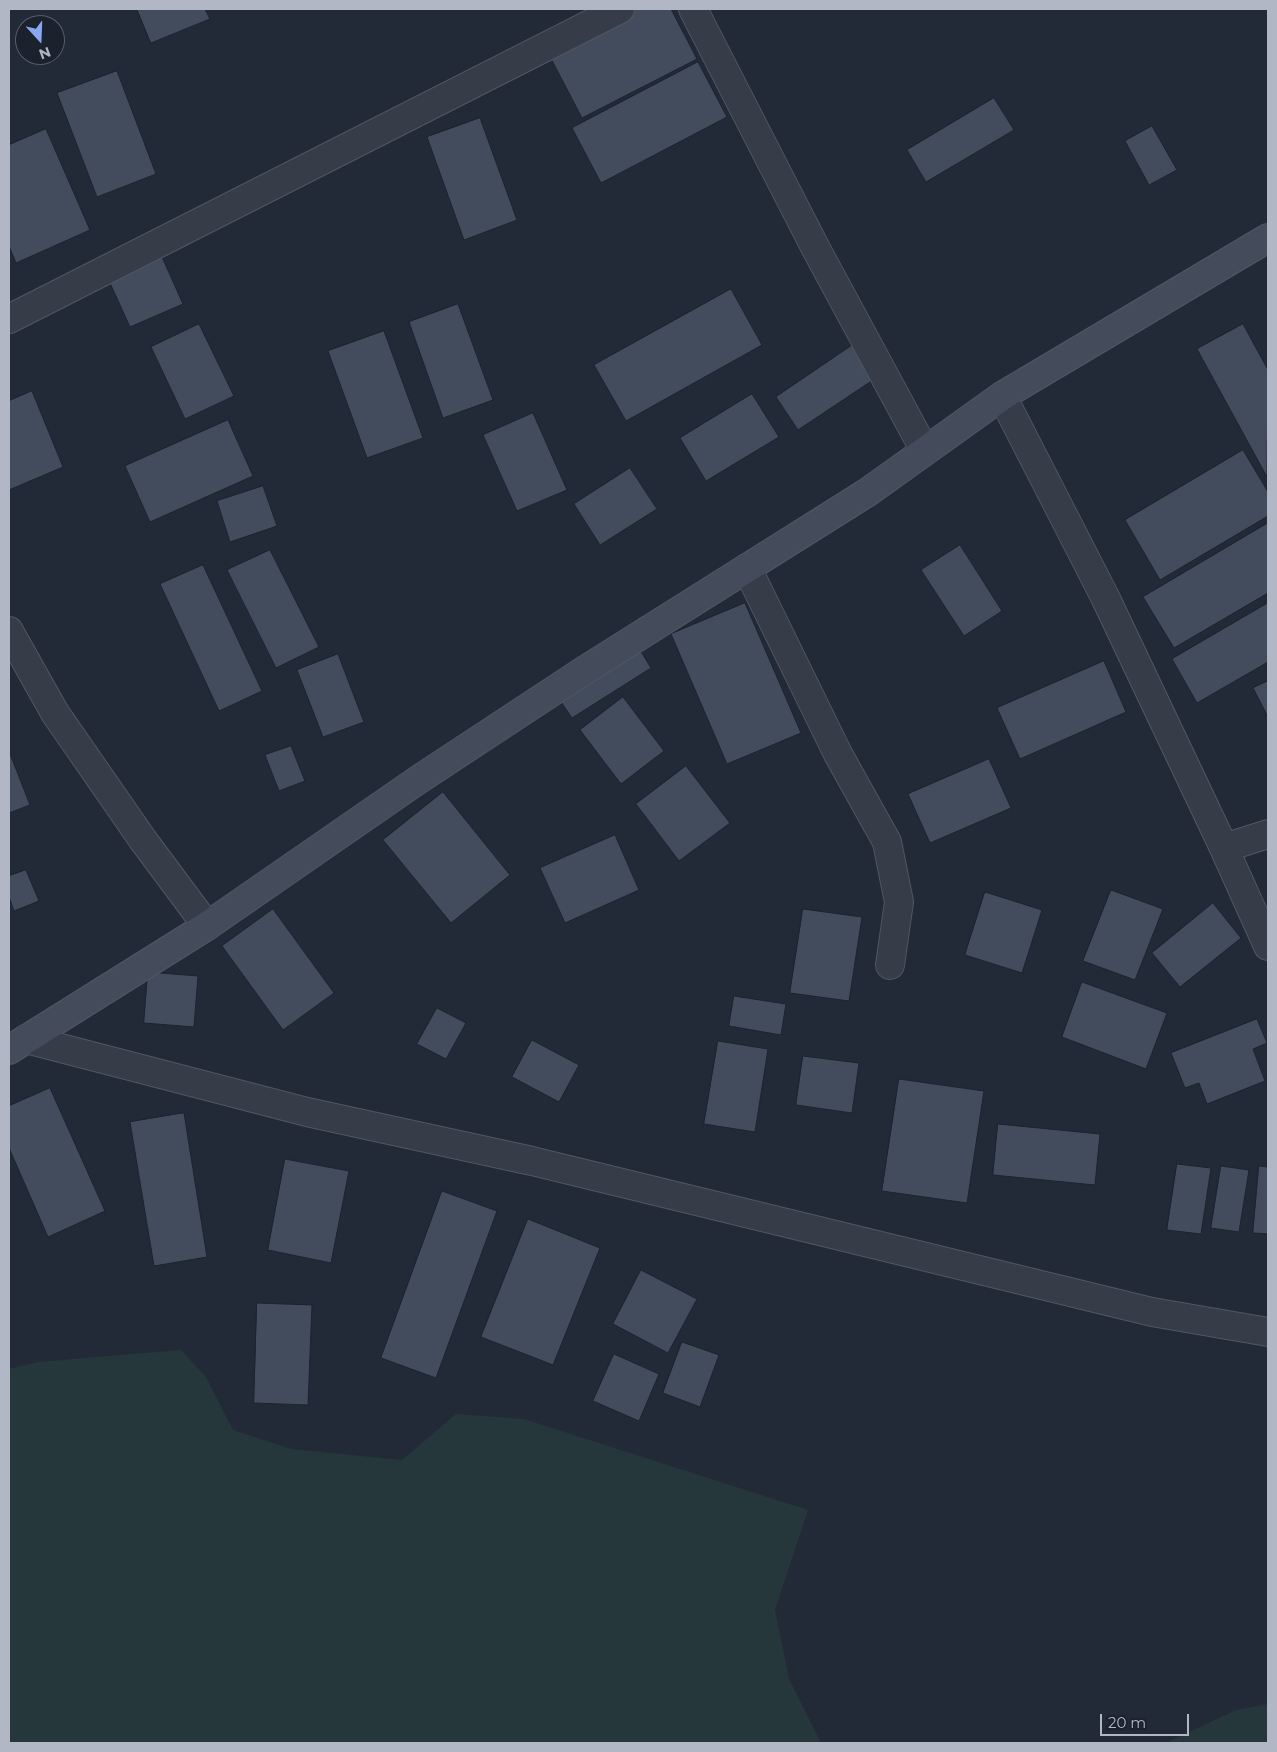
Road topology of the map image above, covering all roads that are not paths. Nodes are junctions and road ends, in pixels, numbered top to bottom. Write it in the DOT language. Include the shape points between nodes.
graph roads {
  1 [pos="620,9"];
  2 [pos="693,9"];
  3 [pos="1268,238"];
  4 [pos="9,319"];
  5 [pos="1002,396"];
  6 [pos="925,451"];
  7 [pos="747,568"];
  8 [pos="9,631"];
  9 [pos="1268,834"];
  10 [pos="1224,848"];
  11 [pos="207,926"];
  12 [pos="1268,946"];
  13 [pos="890,965"];
  14 [pos="18,1045"];
  15 [pos="1268,1332"];
  1 -- 4 [label="street"];
  2 -- 6 [label="street" via="815,247"];
  3 -- 5 [label="street"];
  5 -- 6 [label="street"];
  5 -- 10 [label="street" via="1105,597"];
  6 -- 7 [label="street" via="868,492"];
  7 -- 11 [label="street" via="418,780"];
  7 -- 13 [label="street" via="838,754 887,842 899,902"];
  8 -- 11 [label="street" via="55,713"];
  9 -- 10 [label="street"];
  10 -- 12 [label="street"];
  11 -- 14 [label="street"];
  14 -- 15 [label="street" via="532,1161 1152,1312"];
}
